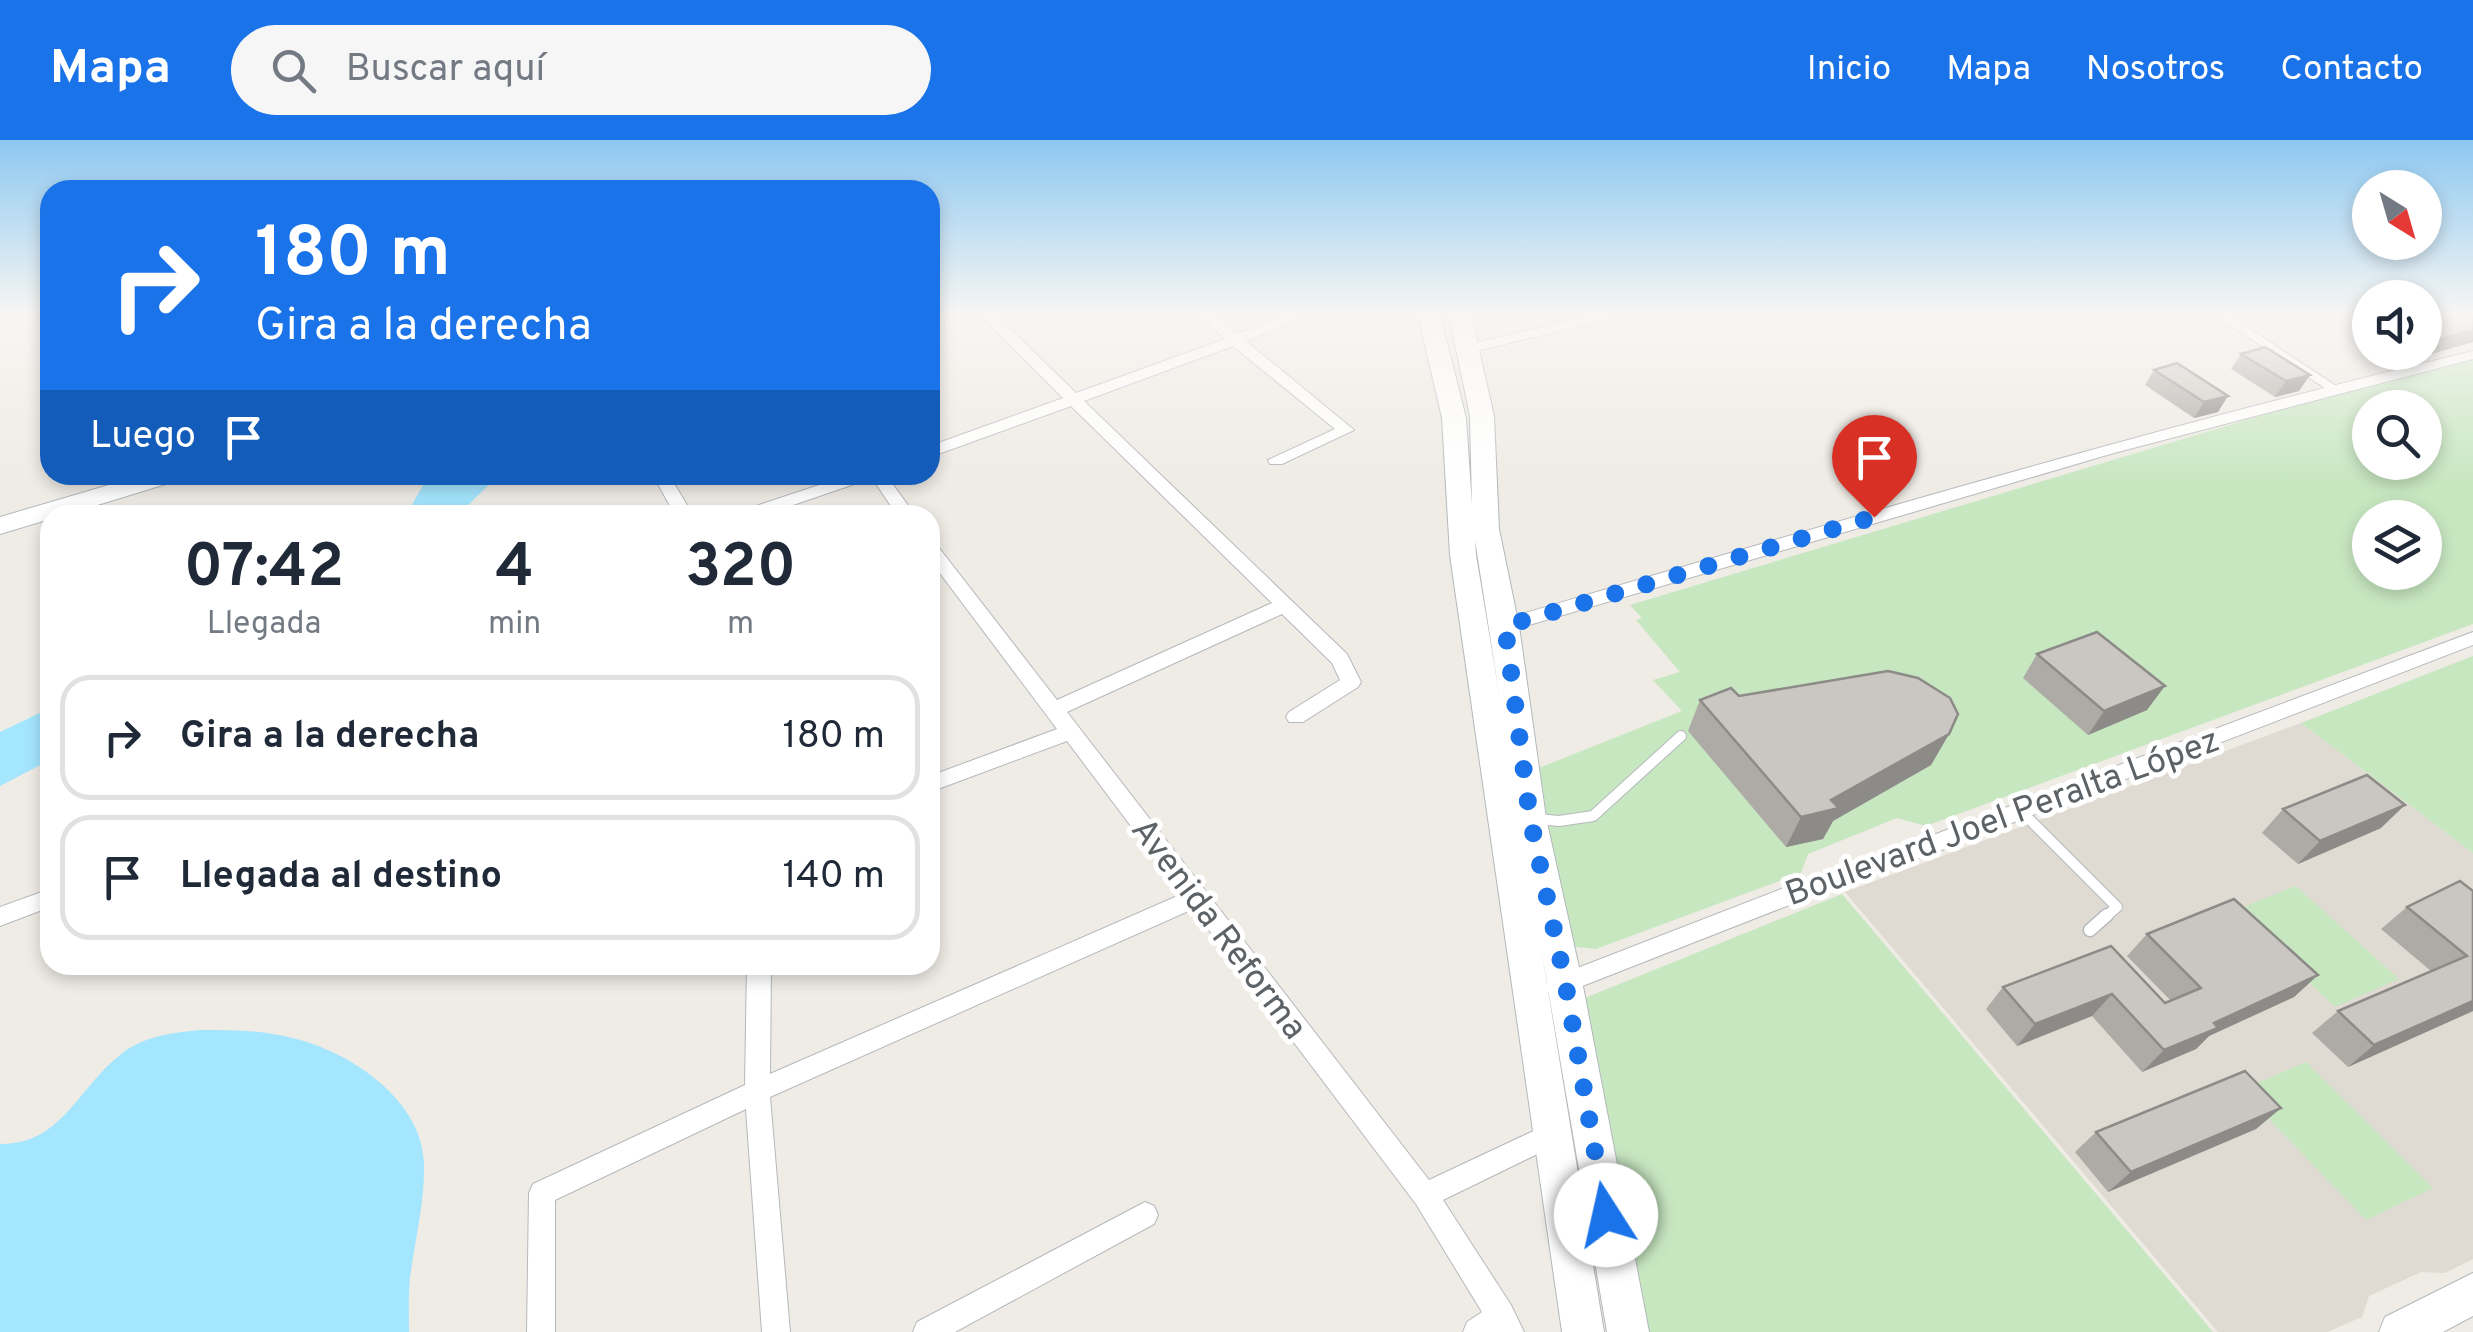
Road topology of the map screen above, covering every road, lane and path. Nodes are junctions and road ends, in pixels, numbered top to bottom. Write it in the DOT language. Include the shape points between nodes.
graph roads {
  1 [pos="1045,371"];
  2 [pos="1146,371"];
  3 [pos="1272,371"];
  4 [pos="1450,371"];
  5 [pos="1467,371"];
  6 [pos="2306,371"];
  7 [pos="2406,371"];
  8 [pos="2332,388"];
  9 [pos="1074,398"];
  10 [pos="1468,417"];
  11 [pos="940,448"];
  12 [pos="1276,460"];
  13 [pos="137,485"];
  14 [pos="836,485"];
  15 [pos="70,505"];
  16 [pos="777,505"];
  17 [pos="40,514"];
  18 [pos="0,526"];
  19 [pos="940,578"];
  20 [pos="1287,604"];
  21 [pos="1505,626"];
  22 [pos="2473,638"];
  23 [pos="1055,709"];
  24 [pos="1296,717"];
  25 [pos="1070,732"];
  26 [pos="1680,736"];
  27 [pos="940,780"];
  28 [pos="2020,810"];
  29 [pos="1518,818"];
  30 [pos="1196,898"];
  31 [pos="40,902"];
  32 [pos="0,917"];
  33 [pos="2090,930"];
  34 [pos="760,975"];
  35 [pos="1565,981"];
  36 [pos="1534,1001"];
  37 [pos="757,1091"];
  38 [pos="1553,1134"];
  39 [pos="1426,1195"];
  40 [pos="1145,1216"];
  41 [pos="2473,1294"];
  42 [pos="1496,1326"];
  43 [pos="2424,1327"];
  44 [pos="541,1332"];
  45 [pos="776,1332"];
  46 [pos="927,1332"];
  47 [pos="1583,1332"];
  48 [pos="1628,1332"];
  1 -- 9 [label="street"];
  2 -- 9 [label="street"];
  3 -- 12 [label="street" via="1346,430"];
  4 -- 10 [label="main road"];
  5 -- 10 [label="main road"];
  6 -- 8 [label="lane"];
  7 -- 8 [label="street"];
  8 -- 21 [label="street"];
  9 -- 11 [label="street"];
  9 -- 20 [label="street"];
  10 -- 21 [label="main road"];
  10 -- 29 [label="main road" via="1463,555"];
  13 -- 15 [label="main road"];
  14 -- 16 [label="street"];
  17 -- 18 [label="main road"];
  19 -- 23 [label="street, Avenida Reforma"];
  20 -- 23 [label="street"];
  20 -- 24 [label="street" via="1340,659 1351,682"];
  21 -- 29 [label="main road"];
  22 -- 28 [label="street, Boulevard Joel Peralta López"];
  23 -- 25 [label="street, Avenida Reforma"];
  25 -- 27 [label="street"];
  25 -- 30 [label="street, Avenida Reforma"];
  26 -- 29 [label="lane" via="1593,816"];
  28 -- 33 [label="lane" via="2117,908"];
  28 -- 35 [label="street, Boulevard Joel Peralta López"];
  29 -- 35 [label="main road"];
  29 -- 36 [label="main road"];
  30 -- 37 [label="street"];
  30 -- 39 [label="street, Avenida Reforma"];
  31 -- 32 [label="street"];
  34 -- 37 [label="street"];
  35 -- 36 [label="street, Boulevard Joel Peralta López"];
  35 -- 48 [label="main road"];
  36 -- 38 [label="main road"];
  37 -- 44 [label="street" via="542,1193"];
  37 -- 45 [label="street"];
  38 -- 39 [label="street"];
  38 -- 47 [label="main road"];
  39 -- 42 [label="street, Avenida Reforma"];
  40 -- 46 [label="street"];
  41 -- 43 [label="main road"];
}
